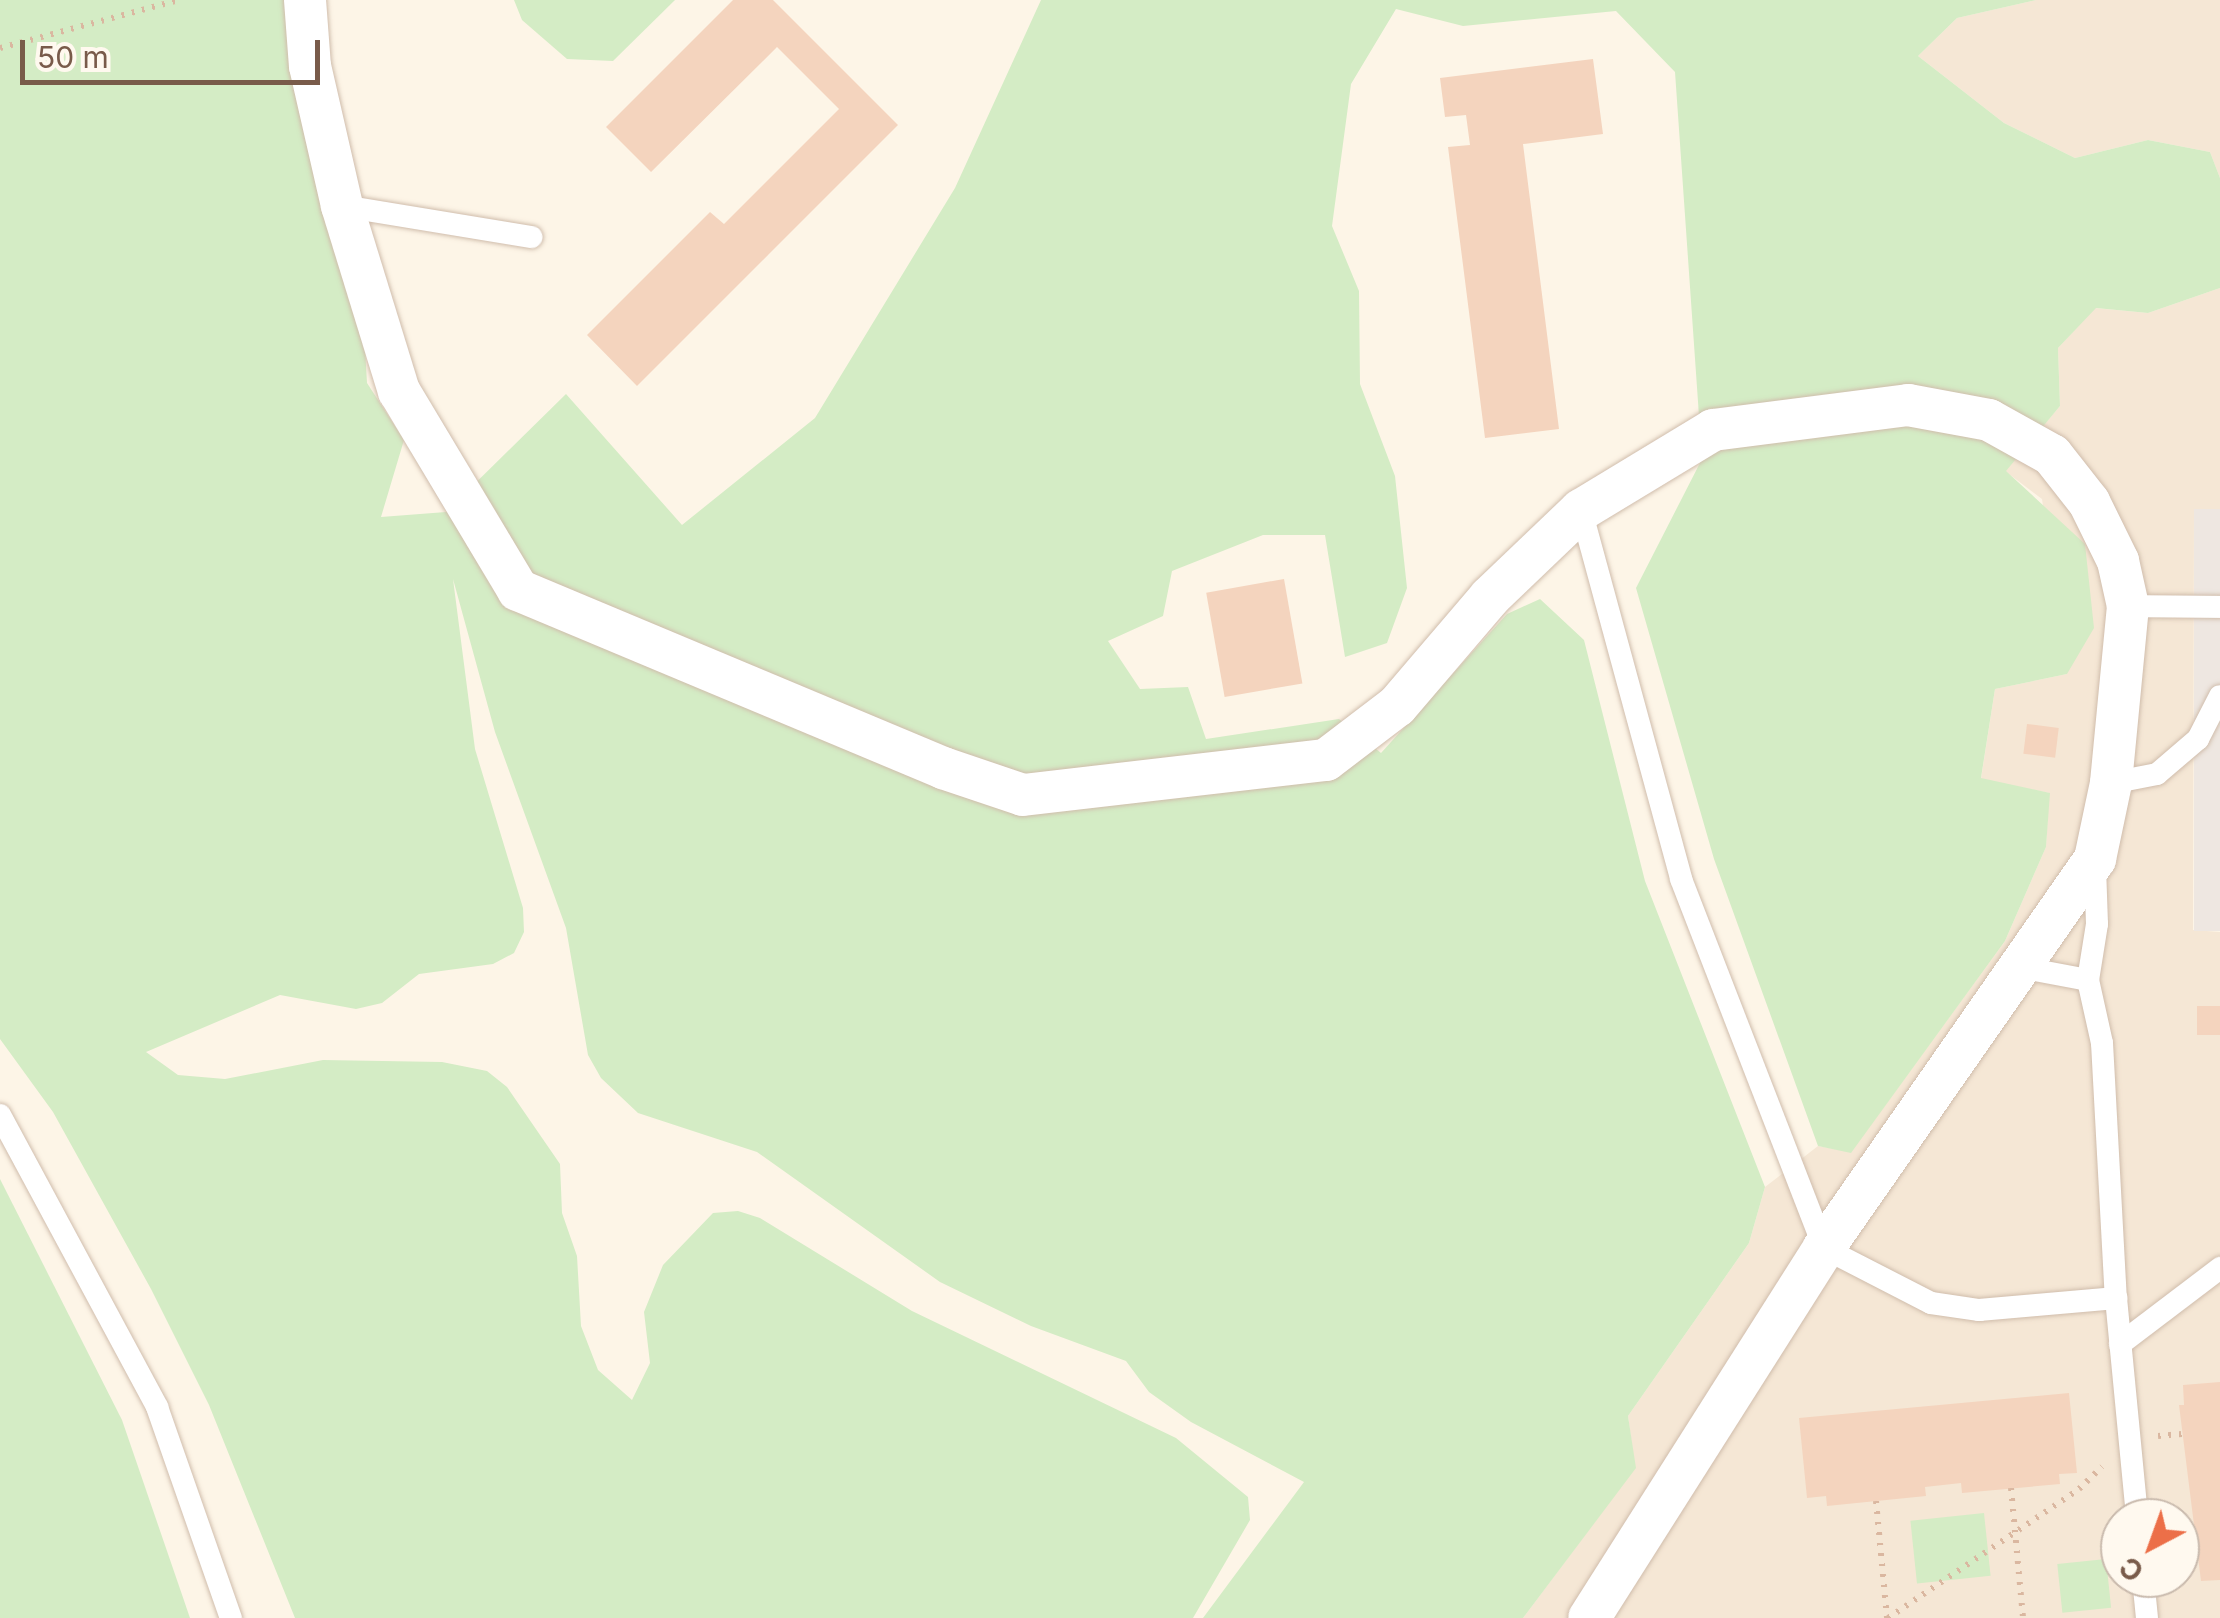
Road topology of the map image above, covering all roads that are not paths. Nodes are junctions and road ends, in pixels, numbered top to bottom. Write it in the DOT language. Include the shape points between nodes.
graph roads {
  1 [pos="305,0"];
  2 [pos="342,206"];
  3 [pos="530,237"];
  4 [pos="1581,510"];
  5 [pos="2128,606"];
  6 [pos="2220,608"];
  7 [pos="2220,696"];
  8 [pos="2111,782"];
  9 [pos="2094,859"];
  10 [pos="2019,967"];
  11 [pos="2088,980"];
  12 [pos="0,1115"];
  13 [pos="1824,1248"];
  14 [pos="2220,1268"];
  15 [pos="2116,1298"];
  16 [pos="2120,1344"];
  17 [pos="2135,1498"];
  18 [pos="232,1618"];
  19 [pos="1588,1618"];
  1 -- 2 [label="street" via="310,66"];
  2 -- 3 [label="lane"];
  2 -- 4 [label="street" via="399,391 518,590 943,768 1023,795 1326,760 1396,706 1490,597"];
  4 -- 5 [label="street" via="1712,430 1908,405 1989,420 2052,455 2089,502 2118,561"];
  4 -- 13 [label="lane" via="1680,879"];
  5 -- 6 [label="lane"];
  5 -- 8 [label="street"];
  7 -- 8 [label="lane" via="2198,739 2157,774"];
  8 -- 9 [label="street"];
  9 -- 10 [label="street"];
  9 -- 11 [label="lane" via="2097,924"];
  10 -- 11 [label="lane"];
  10 -- 13 [label="street"];
  11 -- 15 [label="lane" via="2102,1042"];
  12 -- 18 [label="lane" via="157,1406"];
  13 -- 15 [label="lane" via="1931,1303 1979,1310"];
  13 -- 19 [label="street"];
  14 -- 16 [label="lane"];
  15 -- 16 [label="lane"];
  16 -- 17 [label="lane"];
}
